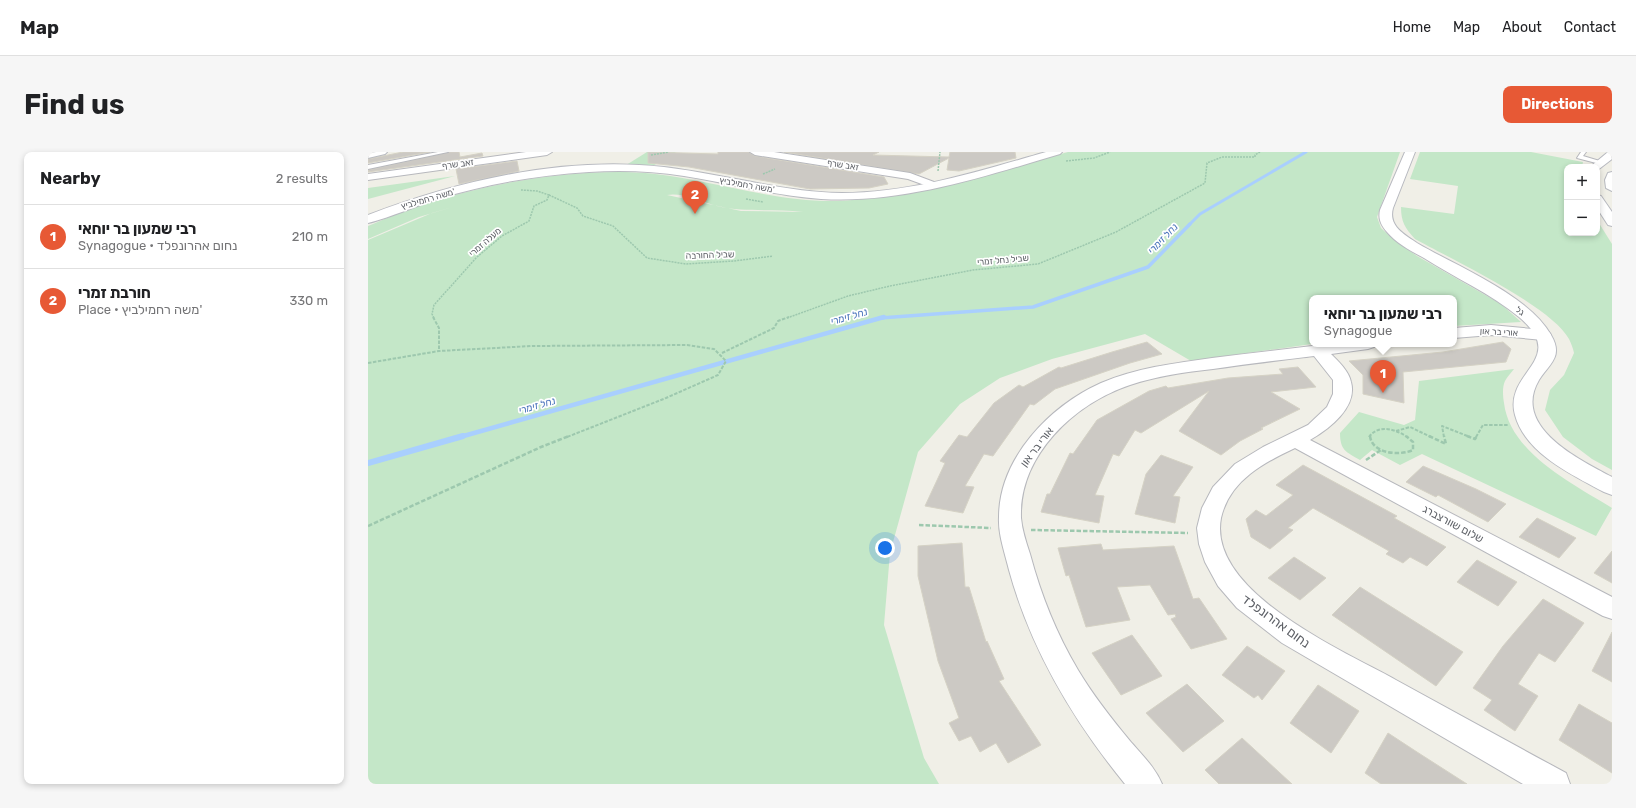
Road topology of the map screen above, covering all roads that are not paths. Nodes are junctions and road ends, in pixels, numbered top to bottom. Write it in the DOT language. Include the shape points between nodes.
graph roads {
  1 [pos="382,152"];
  2 [pos="446,152"];
  3 [pos="547,152"];
  4 [pos="755,152"];
  5 [pos="1057,152"];
  6 [pos="1410,152"];
  7 [pos="1584,152"];
  8 [pos="1612,154"];
  9 [pos="368,155"];
  10 [pos="1598,164"];
  11 [pos="368,167"];
  12 [pos="1612,174"];
  13 [pos="368,177"];
  14 [pos="933,183"];
  15 [pos="1612,188"];
  16 [pos="1598,200"];
  17 [pos="368,219"];
  18 [pos="1612,222"];
  19 [pos="1457,333"];
  20 [pos="1543,335"];
  21 [pos="1343,347"];
  22 [pos="1318,350"];
  23 [pos="1294,439"];
  24 [pos="1612,487"];
  25 [pos="1612,609"];
  26 [pos="1146,784"];
  27 [pos="1554,784"];
  1 -- 9 [label="street"];
  2 -- 11 [label="lane"];
  3 -- 13 [label="street, זאב שרף"];
  4 -- 14 [label="street, זאב שרף" via="910,176"];
  5 -- 14 [label="street, משה רחמילביץ'"];
  6 -- 20 [label="street, גל" via="1387,208 1385,216 1388,225 1417,249 1497,294 1525,314"];
  7 -- 10 [label="lane" via="1579,156"];
  8 -- 10 [label="street"];
  12 -- 15 [label="street"];
  14 -- 17 [label="street, משה רחמילביץ'" via="875,194 838,196 788,192 653,170 573,171 510,180 428,198"];
  16 -- 18 [label="street"];
  19 -- 20 [label="street, אורי בר און" via="1491,330"];
  20 -- 24 [label="street, גל" via="1548,350 1545,361 1532,378 1526,392 1523,404 1525,416 1542,442"];
  21 -- 22 [label="street, אורי בר און"];
  22 -- 23 [label="street, נחום אהרונפלד" via="1334,368 1342,382 1343,392 1339,403 1328,417 1316,428"];
  22 -- 26 [label="street, אורי בר און" via="1156,372 1106,388 1061,417 1022,464 1013,492 1010,517 1025,582 1051,650 1079,699 1108,740"];
  23 -- 25 [label="street, שלום שוורצברג"];
  23 -- 27 [label="street, נחום אהרונפלד" via="1250,464 1231,478 1219,494 1210,516 1209,534 1214,554 1226,580 1245,600 1322,654"];
}
